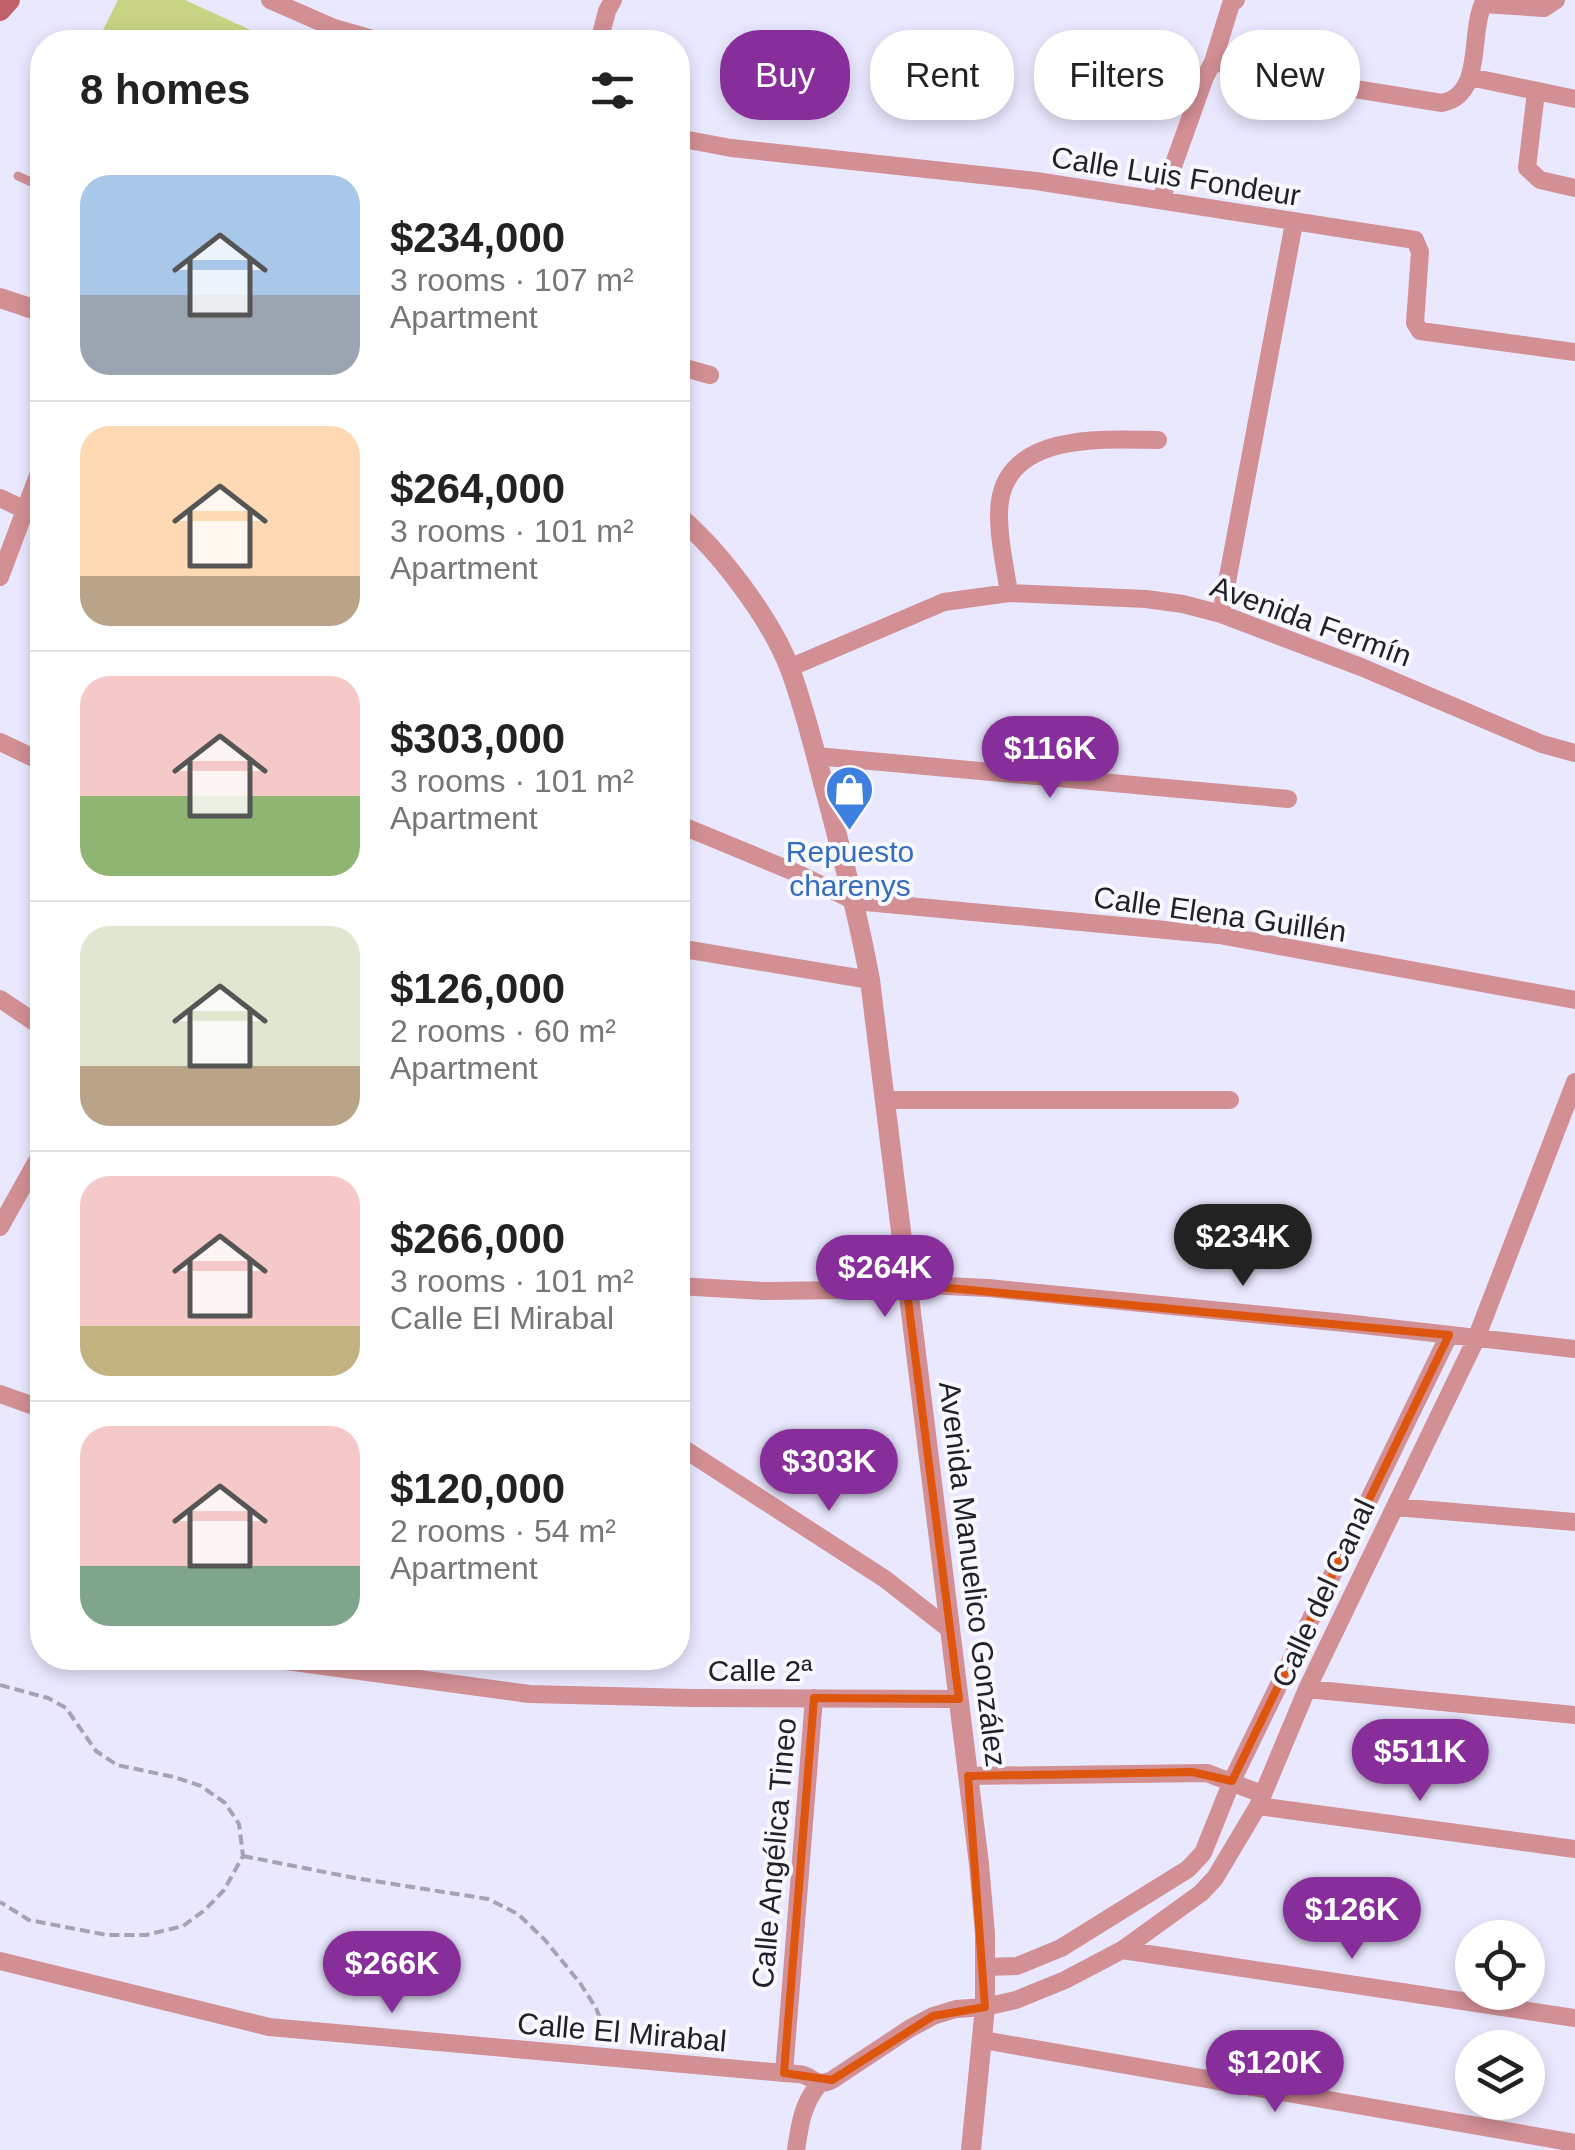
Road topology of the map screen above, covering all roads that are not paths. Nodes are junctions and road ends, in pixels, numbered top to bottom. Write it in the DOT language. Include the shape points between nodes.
graph roads {
  1 [pos="9,0"];
  2 [pos="270,0"];
  3 [pos="613,0"];
  4 [pos="1236,0"];
  5 [pos="1464,0"];
  6 [pos="1556,0"];
  7 [pos="1483,4"];
  8 [pos="0,10"];
  9 [pos="321,30"];
  10 [pos="602,30"];
  11 [pos="1213,62"];
  12 [pos="1470,77"];
  13 [pos="1536,92"];
  14 [pos="1575,99"];
  15 [pos="690,140"];
  16 [pos="18,176"];
  17 [pos="30,182"];
  18 [pos="1575,188"];
  19 [pos="1161,200"];
  20 [pos="1294,222"];
  21 [pos="0,298"];
  22 [pos="30,308"];
  23 [pos="1575,352"];
  24 [pos="690,369"];
  25 [pos="710,375"];
  26 [pos="1158,440"];
  27 [pos="0,498"];
  28 [pos="30,512"];
  29 [pos="30,523"];
  30 [pos="690,528"];
  31 [pos="0,577"];
  32 [pos="1008,593"];
  33 [pos="1221,614"];
  34 [pos="789,668"];
  35 [pos="0,742"];
  36 [pos="1575,753"];
  37 [pos="30,756"];
  38 [pos="816,756"];
  39 [pos="1288,799"];
  40 [pos="690,829"];
  41 [pos="855,901"];
  42 [pos="690,950"];
  43 [pos="870,980"];
  44 [pos="0,1000"];
  45 [pos="1575,1000"];
  46 [pos="30,1019"];
  47 [pos="1575,1082"];
  48 [pos="884,1100"];
  49 [pos="1230,1100"];
  50 [pos="30,1173"];
  51 [pos="0,1227"];
  52 [pos="906,1284"];
  53 [pos="690,1287"];
  54 [pos="1449,1336"];
  55 [pos="1476,1339"];
  56 [pos="1575,1349"];
  57 [pos="0,1394"];
  58 [pos="30,1405"];
  59 [pos="690,1453"];
  60 [pos="1395,1507"];
  61 [pos="1575,1522"];
  62 [pos="949,1629"];
  63 [pos="405,1670"];
  64 [pos="1307,1689"];
  65 [pos="814,1698"];
  66 [pos="959,1699"];
  67 [pos="1575,1715"];
  68 [pos="968,1776"];
  69 [pos="1232,1781"];
  70 [pos="1260,1800"];
  71 [pos="1575,1848"];
  72 [pos="1122,1950"];
  73 [pos="0,1961"];
  74 [pos="985,1968"];
  75 [pos="986,2007"];
  76 [pos="1575,2018"];
  77 [pos="983,2040"];
  78 [pos="784,2073"];
  79 [pos="819,2084"];
  80 [pos="1575,2143"];
  81 [pos="796,2150"];
  82 [pos="972,2150"];
  1 -- 8 [label="main road"];
  2 -- 9 [label="street"];
  3 -- 10 [label="street"];
  4 -- 11 [label="street"];
  5 -- 7 [label="street"];
  6 -- 7 [label="street" via="1544,8"];
  7 -- 12 [label="street"];
  11 -- 12 [label="street" via="1442,103 1461,94"];
  11 -- 19 [label="street"];
  12 -- 13 [label="street"];
  13 -- 14 [label="street"];
  13 -- 18 [label="street" via="1529,172"];
  15 -- 19 [label="street, Calle Luis Fondeur"];
  16 -- 17 [label="lane"];
  19 -- 20 [label="street, Calle Luis Fondeur"];
  20 -- 23 [label="street, Calle Luis Fondeur" via="1415,240 1420,252 1414,323 1420,331"];
  20 -- 33 [label="street"];
  21 -- 22 [label="street"];
  24 -- 25 [label="street"];
  26 -- 32 [label="street" via="1091,440 1051,447 1020,462 1000,504"];
  27 -- 28 [label="street"];
  29 -- 31 [label="street"];
  30 -- 34 [label="street, Avenida Manuelico González" via="762,617"];
  32 -- 33 [label="street, Avenida Fermín" via="1146,598"];
  32 -- 34 [label="street, Avenida Fermín" via="944,602"];
  33 -- 36 [label="street, Avenida Fermín"];
  34 -- 38 [label="street, Avenida Manuelico González"];
  35 -- 37 [label="street"];
  38 -- 39 [label="street"];
  38 -- 41 [label="street, Avenida Manuelico González"];
  40 -- 41 [label="street"];
  41 -- 43 [label="street, Avenida Manuelico González"];
  41 -- 45 [label="street, Calle Elena Guillén" via="1220,935"];
  42 -- 43 [label="street"];
  43 -- 48 [label="street, Avenida Manuelico González"];
  44 -- 46 [label="street"];
  47 -- 55 [label="street, Calle del Canal"];
  48 -- 49 [label="street"];
  48 -- 52 [label="street, Avenida Manuelico González"];
  50 -- 51 [label="street"];
  52 -- 53 [label="street" via="782,1291"];
  52 -- 54 [label="street"];
  52 -- 62 [label="street, Avenida Manuelico González"];
  54 -- 55 [label="street"];
  54 -- 69 [label="street"];
  55 -- 56 [label="street"];
  55 -- 60 [label="street, Calle del Canal"];
  57 -- 58 [label="street"];
  59 -- 62 [label="street" via="885,1578"];
  60 -- 61 [label="street"];
  60 -- 64 [label="street, Calle del Canal"];
  62 -- 66 [label="street, Avenida Manuelico González"];
  63 -- 65 [label="street, Calle 2ª" via="529,1694"];
  64 -- 67 [label="street"];
  64 -- 70 [label="street, Calle del Canal"];
  65 -- 66 [label="street, Calle 2ª"];
  65 -- 78 [label="street, Calle Angélica Tineo"];
  66 -- 68 [label="street, Avenida Manuelico González"];
  68 -- 69 [label="street" via="1192,1772"];
  68 -- 74 [label="street, Avenida Manuelico González"];
  69 -- 70 [label="street"];
  69 -- 74 [label="street" via="1202,1853 1188,1868 1061,1948 1017,1966"];
  70 -- 71 [label="street"];
  70 -- 72 [label="street, Calle del Canal" via="1208,1886"];
  72 -- 75 [label="street, Calle del Canal" via="1065,1980"];
  72 -- 76 [label="street"];
  73 -- 78 [label="street, Calle El Mirabal" via="269,2027"];
  74 -- 75 [label="street, Avenida Manuelico González"];
  75 -- 77 [label="street, Avenida Manuelico González"];
  75 -- 79 [label="street" via="933,2016"];
  77 -- 80 [label="street"];
  77 -- 82 [label="street, Avenida Manuelico González"];
  78 -- 79 [label="street, Calle El Mirabal"];
  79 -- 81 [label="street" via="801,2114"];
}
